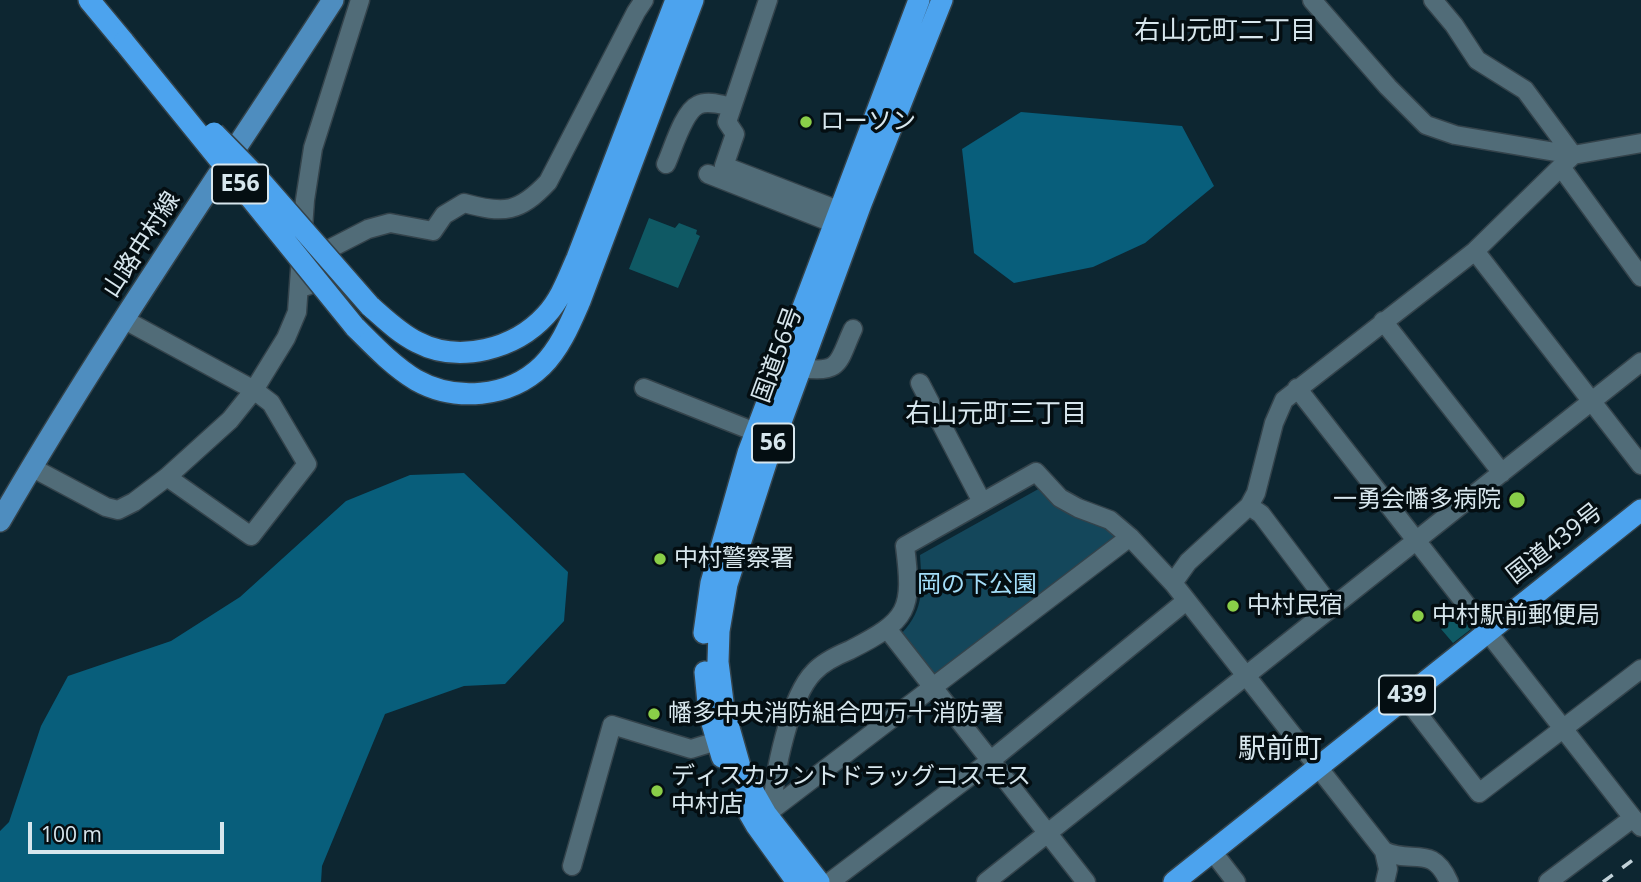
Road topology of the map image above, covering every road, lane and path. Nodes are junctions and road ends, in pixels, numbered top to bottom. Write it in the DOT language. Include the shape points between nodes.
graph roads {
  1 [pos="89,0"];
  2 [pos="333,0"];
  3 [pos="360,0"];
  4 [pos="644,0"];
  5 [pos="676,0"];
  6 [pos="693,0"];
  7 [pos="768,0"];
  8 [pos="919,0"];
  9 [pos="942,0"];
  10 [pos="1312,0"];
  11 [pos="1433,0"];
  12 [pos="124,42"];
  13 [pos="732,107"];
  14 [pos="1641,144"];
  15 [pos="1567,161"];
  16 [pos="666,164"];
  17 [pos="708,174"];
  18 [pos="842,219"];
  19 [pos="1475,251"];
  20 [pos="1641,277"];
  21 [pos="297,301"];
  22 [pos="125,320"];
  23 [pos="1383,321"];
  24 [pos="853,329"];
  25 [pos="1641,362"];
  26 [pos="802,368"];
  27 [pos="920,383"];
  28 [pos="644,388"];
  29 [pos="1297,388"];
  30 [pos="254,390"];
  31 [pos="1591,401"];
  32 [pos="765,436"];
  33 [pos="1641,465"];
  34 [pos="32,467"];
  35 [pos="1502,473"];
  36 [pos="167,477"];
  37 [pos="982,502"];
  38 [pos="1249,506"];
  39 [pos="1641,510"];
  40 [pos="0,521"];
  41 [pos="1130,537"];
  42 [pos="1416,540"];
  43 [pos="1173,583"];
  44 [pos="1186,601"];
  45 [pos="1332,608"];
  46 [pos="888,630"];
  47 [pos="1486,631"];
  48 [pos="1641,669"];
  49 [pos="1245,677"];
  50 [pos="932,687"];
  51 [pos="1405,697"];
  52 [pos="1565,730"];
  53 [pos="723,739"];
  54 [pos="990,761"];
  55 [pos="1318,766"];
  56 [pos="770,811"];
  57 [pos="1637,822"];
  58 [pos="1047,834"];
  59 [pos="1384,850"];
  60 [pos="1212,851"];
  61 [pos="572,866"];
  62 [pos="797,882"];
  63 [pos="819,882"];
  64 [pos="830,882"];
  65 [pos="986,882"];
  66 [pos="1086,882"];
  67 [pos="1174,882"];
  68 [pos="1236,882"];
  69 [pos="1385,882"];
  70 [pos="1449,882"];
  71 [pos="1548,882"];
  1 -- 12 [label="highway, E56"];
  2 -- 22 [label="main road, 山路中村線"];
  3 -- 21 [label="street" via="313,148"];
  4 -- 21 [label="street" via="548,182 531,200 514,209 489,210 464,203 444,215 433,231 390,223 368,229 333,247"];
  5 -- 12 [label="highway, E56, bridge" via="560,295 527,331 488,350 467,352 419,343 370,306 258,178"];
  6 -- 12 [label="highway, E56, bridge" via="566,332 542,366 526,378 478,394 438,389 410,376 383,355 355,327"];
  7 -- 13 [label="street"];
  8 -- 18 [label="highway, 国道56号 / 56"];
  9 -- 18 [label="highway, 国道56号 / 56"];
  10 -- 15 [label="street" via="1426,125"];
  11 -- 15 [label="street" via="1477,60 1525,90"];
  13 -- 16 [label="street" via="699,104 688,112"];
  13 -- 18 [label="street" via="727,122 735,134 724,166"];
  14 -- 15 [label="street"];
  15 -- 19 [label="street"];
  15 -- 20 [label="street"];
  17 -- 18 [label="street"];
  18 -- 26 [label="highway, 国道56号 / 56"];
  18 -- 32 [label="highway, 国道56号 / 56"];
  19 -- 23 [label="street"];
  19 -- 31 [label="street"];
  21 -- 30 [label="street" via="286,338"];
  22 -- 30 [label="street"];
  22 -- 34 [label="main road, 山路中村線"];
  23 -- 29 [label="street"];
  23 -- 35 [label="street"];
  24 -- 26 [label="street" via="836,365 825,370"];
  25 -- 31 [label="street"];
  26 -- 32 [label="highway, 国道56号 / 56"];
  27 -- 37 [label="street"];
  28 -- 32 [label="street"];
  29 -- 38 [label="street" via="1279,411"];
  29 -- 42 [label="street"];
  30 -- 36 [label="street" via="230,419"];
  30 -- 36 [label="street" via="271,403 307,464 251,536"];
  31 -- 33 [label="street"];
  31 -- 35 [label="street"];
  32 -- 53 [label="highway, 国道56号 / 56" via="717,560 704,631 709,713"];
  34 -- 36 [label="street" via="118,510"];
  34 -- 40 [label="main road, 山路中村線"];
  35 -- 42 [label="street"];
  37 -- 41 [label="street" via="1036,472 1060,498 1110,520"];
  37 -- 46 [label="street" via="905,546 909,594 903,614"];
  38 -- 43 [label="street" via="1188,562"];
  38 -- 45 [label="street" via="1261,514"];
  39 -- 47 [label="highway, 国道439号 / 439"];
  41 -- 43 [label="street"];
  41 -- 50 [label="street"];
  42 -- 45 [label="street"];
  42 -- 47 [label="street"];
  43 -- 44 [label="street"];
  44 -- 49 [label="street"];
  44 -- 54 [label="street"];
  45 -- 49 [label="street"];
  46 -- 50 [label="street"];
  46 -- 56 [label="street" via="814,671 800,691 789,720"];
  47 -- 51 [label="highway, 国道439号 / 439"];
  47 -- 52 [label="street"];
  48 -- 52 [label="street"];
  49 -- 55 [label="street"];
  49 -- 58 [label="street"];
  50 -- 54 [label="street"];
  50 -- 56 [label="street"];
  51 -- 52 [label="street" via="1479,793"];
  51 -- 55 [label="highway, 国道439号 / 439"];
  52 -- 57 [label="street"];
  53 -- 56 [label="highway, 国道56号 / 56"];
  53 -- 61 [label="street" via="691,749 612,725"];
  53 -- 62 [label="highway, 国道56号 / 56" via="729,776 756,825"];
  54 -- 58 [label="street"];
  54 -- 64 [label="street"];
  55 -- 59 [label="street"];
  55 -- 60 [label="highway, 国道439号 / 439"];
  56 -- 63 [label="highway, 国道56号 / 56"];
  57 -- 71 [label="street"];
  58 -- 65 [label="street"];
  58 -- 66 [label="street"];
  59 -- 69 [label="street"];
  59 -- 70 [label="street" via="1397,857 1431,859"];
  60 -- 67 [label="highway, 国道439号 / 439"];
  60 -- 68 [label="street"];
}
